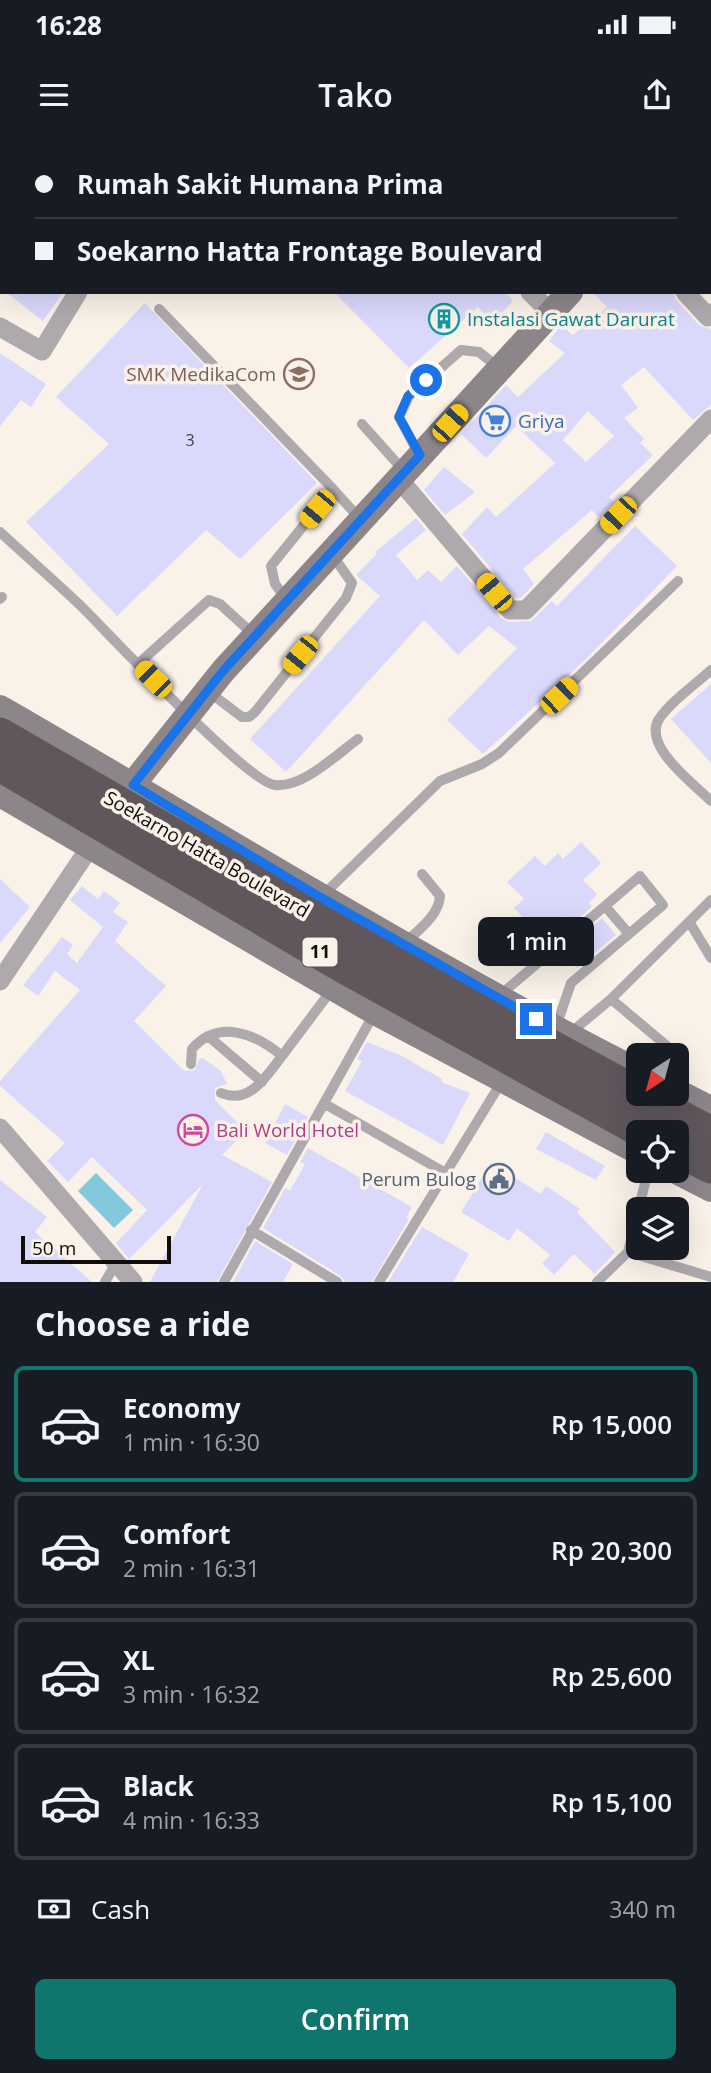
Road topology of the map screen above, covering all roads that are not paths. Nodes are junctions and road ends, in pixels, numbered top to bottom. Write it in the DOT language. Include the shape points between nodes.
graph roads {
  1 [pos="77,294"];
  2 [pos="532,294"];
  3 [pos="568,294"];
  4 [pos="687,294"];
  5 [pos="159,309"];
  6 [pos="551,313"];
  7 [pos="710,317"];
  8 [pos="0,327"];
  9 [pos="500,368"];
  10 [pos="711,419"];
  11 [pos="362,424"];
  12 [pos="408,468"];
  13 [pos="333,489"];
  14 [pos="360,520"];
  15 [pos="0,532"];
  16 [pos="330,553"];
  17 [pos="678,581"];
  18 [pos="287,600"];
  19 [pos="255,636"];
  20 [pos="138,664"];
  21 [pos="711,670"];
  22 [pos="207,690"];
  23 [pos="0,708"];
  24 [pos="187,713"];
  25 [pos="0,734"];
  26 [pos="358,738"];
  27 [pos="0,765"];
  28 [pos="133,785"];
  29 [pos="0,794"];
  30 [pos="711,801"];
  31 [pos="90,847"];
  32 [pos="422,874"];
  33 [pos="320,897"];
  34 [pos="711,900"];
  35 [pos="605,906"];
  36 [pos="690,923"];
  37 [pos="628,934"];
  38 [pos="404,944"];
  39 [pos="711,958"];
  40 [pos="0,981"];
  41 [pos="333,987"];
  42 [pos="497,998"];
  43 [pos="611,999"];
  44 [pos="375,1012"];
  45 [pos="561,1033"];
  46 [pos="208,1036"];
  47 [pos="663,1043"];
  48 [pos="282,1056"];
  49 [pos="191,1064"];
  50 [pos="626,1066"];
  51 [pos="502,1081"];
  52 [pos="262,1082"];
  53 [pos="221,1093"];
  54 [pos="325,1104"];
  55 [pos="711,1109"];
  56 [pos="673,1113"];
  57 [pos="626,1123"];
  58 [pos="0,1128"];
  59 [pos="626,1145"];
  60 [pos="700,1158"];
  61 [pos="444,1172"];
  62 [pos="251,1230"];
  63 [pos="626,1254"];
  64 [pos="655,1260"];
  65 [pos="116,1263"];
  66 [pos="711,1277"];
  67 [pos="105,1282"];
  68 [pos="133,1282"];
  69 [pos="224,1282"];
  70 [pos="337,1282"];
  71 [pos="379,1282"];
  72 [pos="597,1282"];
  1 -- 8 [label="street" via="41,351"];
  2 -- 6 [label="street"];
  3 -- 6 [label="main road"];
  4 -- 7 [label="street"];
  5 -- 13 [label="lane"];
  6 -- 9 [label="main road"];
  9 -- 12 [label="main road"];
  9 -- 12 [label="lane" via="479,352 461,349 408,396 399,417"];
  10 -- 12 [label="street" via="526,610 517,612 510,610"];
  11 -- 12 [label="lane"];
  12 -- 14 [label="main road"];
  13 -- 14 [label="lane"];
  13 -- 18 [label="lane" via="271,566 275,584"];
  14 -- 16 [label="main road"];
  15 -- 20 [label="lane"];
  16 -- 18 [label="main road"];
  16 -- 22 [label="lane" via="352,583 346,598 255,712 242,717"];
  17 -- 33 [label="lane" via="499,753 440,781"];
  18 -- 19 [label="main road"];
  19 -- 20 [label="lane" via="220,604 209,600"];
  19 -- 22 [label="main road"];
  20 -- 24 [label="lane"];
  21 -- 30 [label="lane" via="659,720 655,732 659,749"];
  22 -- 24 [label="main road"];
  23 -- 28 [label="main road"];
  24 -- 26 [label="lane" via="272,785 303,778"];
  24 -- 28 [label="main road"];
  25 -- 56 [label="highway, Soekarno Hatta Boulevard / 11" via="365,945"];
  27 -- 57 [label="highway, Soekarno Hatta Boulevard / 11" via="342,966"];
  28 -- 33 [label="main road"];
  29 -- 31 [label="main road"];
  31 -- 40 [label="street"];
  31 -- 41 [label="main road"];
  32 -- 38 [label="lane" via="440,896 440,904"];
  33 -- 38 [label="main road"];
  34 -- 36 [label="lane"];
  35 -- 37 [label="lane"];
  35 -- 37 [label="lane" via="640,876 663,905"];
  35 -- 42 [label="lane"];
  36 -- 39 [label="lane"];
  36 -- 43 [label="lane"];
  37 -- 45 [label="lane" via="572,983"];
  38 -- 42 [label="main road"];
  41 -- 44 [label="main road"];
  41 -- 48 [label="lane"];
  42 -- 45 [label="main road"];
  43 -- 45 [label="lane"];
  43 -- 47 [label="lane"];
  44 -- 51 [label="main road"];
  44 -- 54 [label="lane"];
  45 -- 50 [label="main road"];
  46 -- 48 [label="lane" via="230,1030 262,1042"];
  46 -- 49 [label="lane" via="192,1049"];
  46 -- 52 [label="lane"];
  48 -- 52 [label="lane"];
  51 -- 59 [label="main road"];
  51 -- 61 [label="lane"];
  52 -- 53 [label="lane" via="245,1095 233,1098"];
  54 -- 61 [label="lane"];
  54 -- 62 [label="lane"];
  55 -- 56 [label="main road"];
  56 -- 60 [label="highway, Soekarno Hatta Boulevard / 11"];
  58 -- 65 [label="street"];
  61 -- 71 [label="lane"];
  62 -- 69 [label="lane"];
  62 -- 70 [label="lane"];
  63 -- 72 [label="lane"];
  64 -- 66 [label="lane"];
  65 -- 67 [label="lane"];
  65 -- 68 [label="street"];
}
